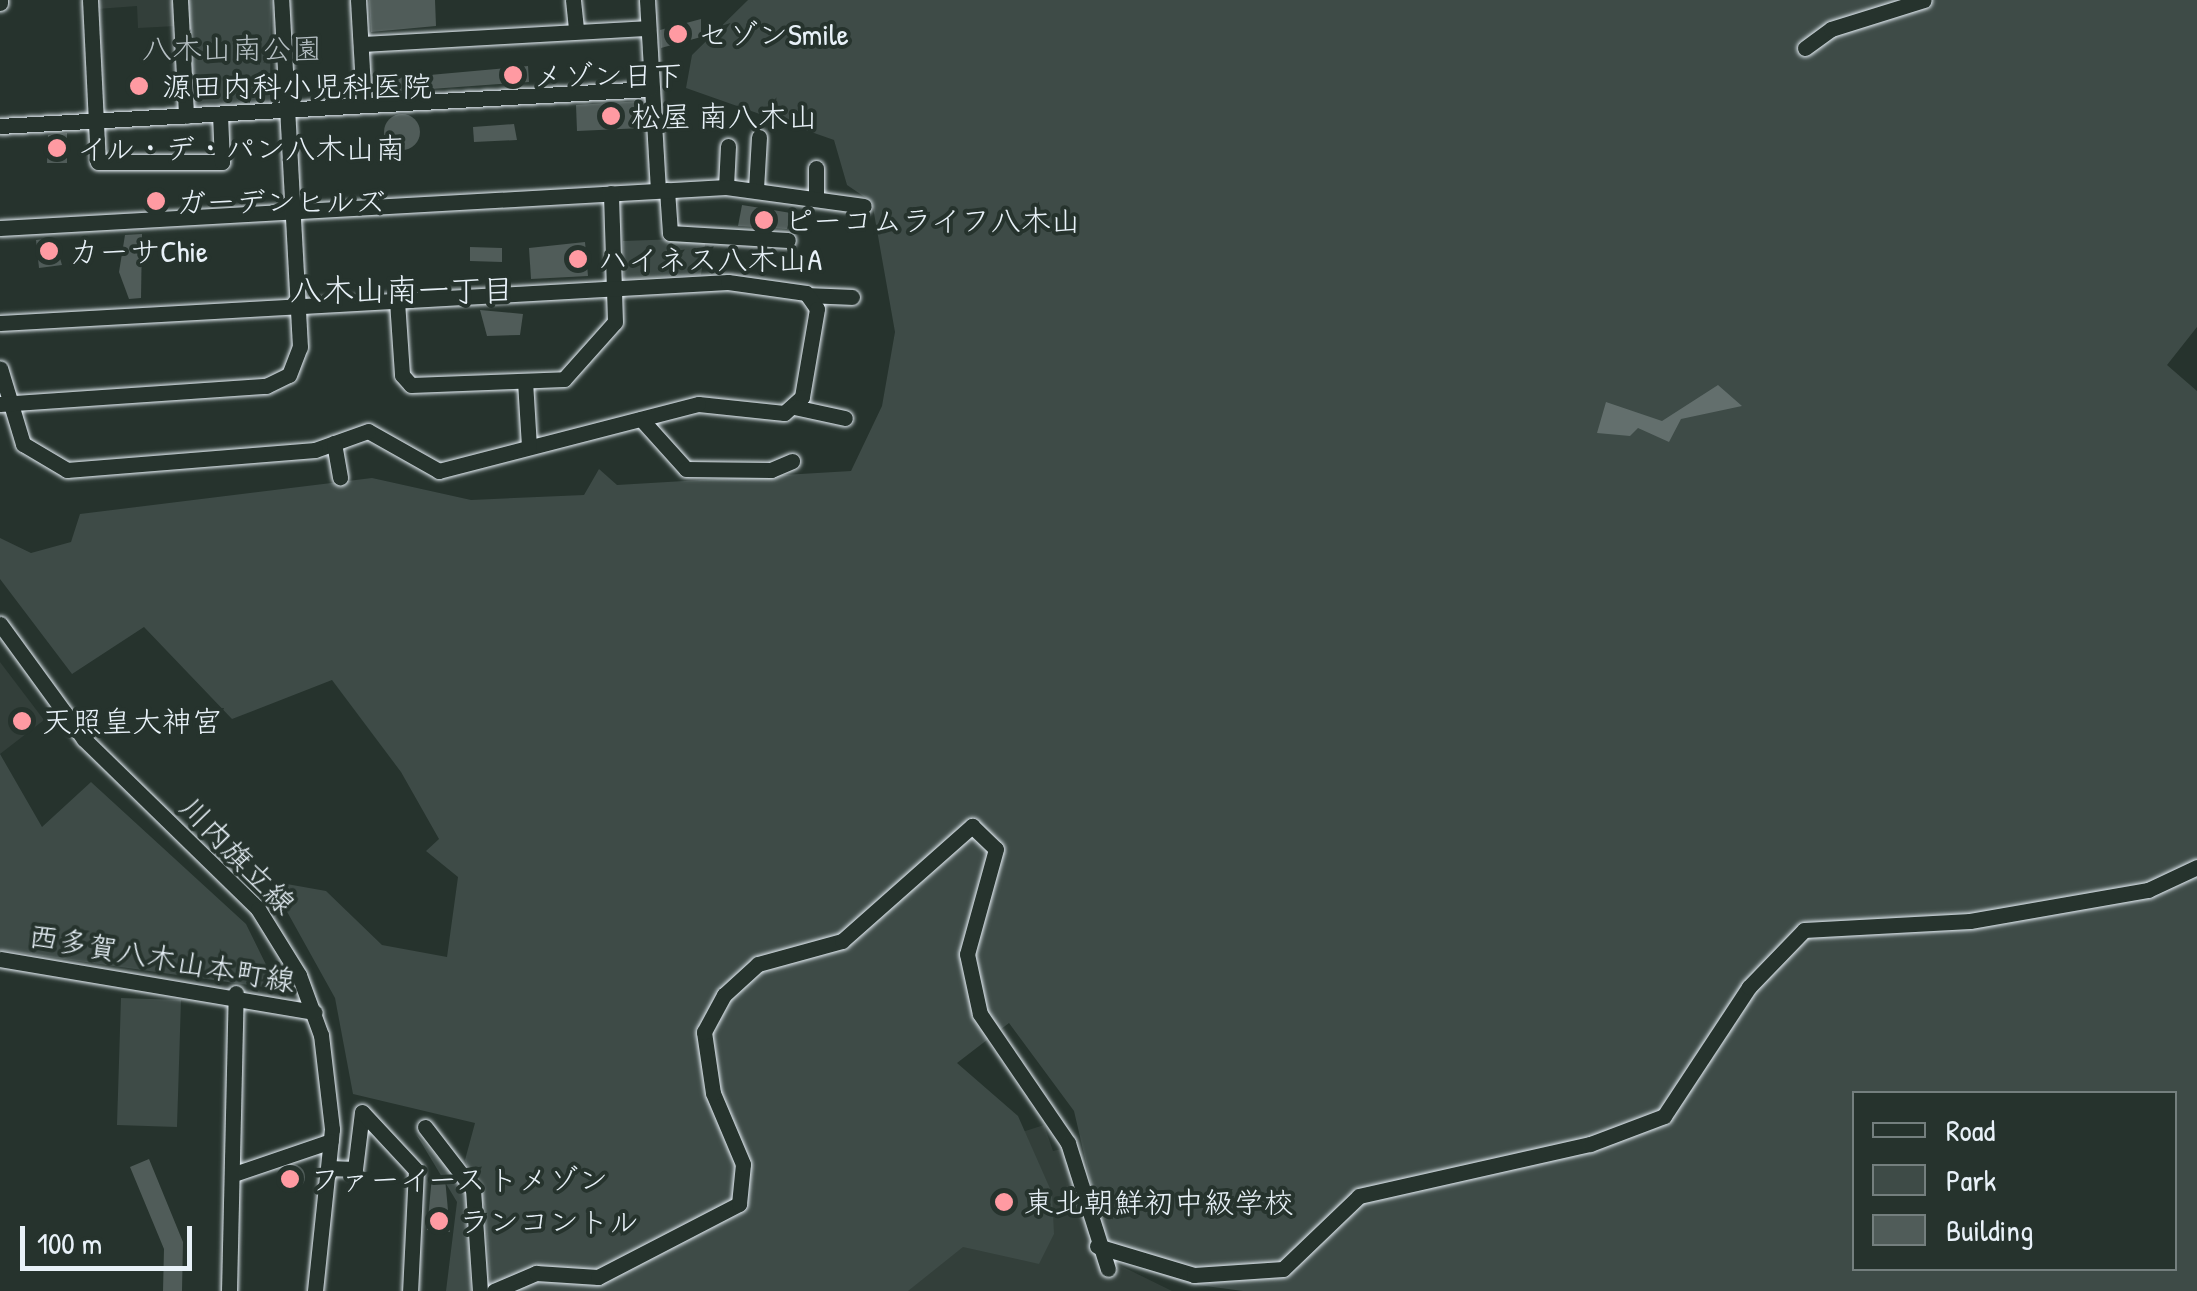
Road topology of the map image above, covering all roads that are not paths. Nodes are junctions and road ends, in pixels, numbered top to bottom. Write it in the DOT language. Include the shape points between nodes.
graph roads {
  1 [pos="90,0"];
  2 [pos="180,0"];
  3 [pos="281,0"];
  4 [pos="358,0"];
  5 [pos="573,0"];
  6 [pos="646,0"];
  7 [pos="1924,0"];
  8 [pos="647,28"];
  9 [pos="576,31"];
  10 [pos="361,44"];
  11 [pos="1805,48"];
  12 [pos="650,89"];
  13 [pos="364,106"];
  14 [pos="288,110"];
  15 [pos="220,114"];
  16 [pos="186,116"];
  17 [pos="96,120"];
  18 [pos="0,126"];
  19 [pos="759,137"];
  20 [pos="728,146"];
  21 [pos="816,168"];
  22 [pos="726,187"];
  23 [pos="663,190"];
  24 [pos="756,190"];
  25 [pos="611,193"];
  26 [pos="816,198"];
  27 [pos="864,206"];
  28 [pos="294,209"];
  29 [pos="0,228"];
  30 [pos="788,240"];
  31 [pos="614,287"];
  32 [pos="808,295"];
  33 [pos="852,298"];
  34 [pos="397,301"];
  35 [pos="298,305"];
  36 [pos="0,322"];
  37 [pos="0,368"];
  38 [pos="524,381"];
  39 [pos="3,403"];
  40 [pos="794,407"];
  41 [pos="845,418"];
  42 [pos="641,420"];
  43 [pos="334,444"];
  44 [pos="529,447"];
  45 [pos="792,461"];
  46 [pos="340,476"];
  47 [pos="0,624"];
  48 [pos="2197,867"];
  49 [pos="0,959"];
  50 [pos="236,993"];
  51 [pos="315,1012"];
  52 [pos="424,1127"];
  53 [pos="331,1141"];
  54 [pos="330,1168"];
  55 [pos="236,1172"];
  56 [pos="1097,1246"];
  57 [pos="1108,1269"];
  58 [pos="229,1291"];
  59 [pos="315,1291"];
  60 [pos="410,1291"];
  61 [pos="480,1291"];
  62 [pos="494,1291"];
  1 -- 17 [label="street"];
  2 -- 16 [label="street"];
  3 -- 14 [label="street"];
  4 -- 10 [label="street"];
  5 -- 9 [label="street"];
  6 -- 8 [label="street"];
  7 -- 11 [label="street" via="1830,29"];
  8 -- 9 [label="street"];
  8 -- 12 [label="street"];
  9 -- 10 [label="street"];
  10 -- 13 [label="street"];
  12 -- 13 [label="street"];
  12 -- 23 [label="street"];
  13 -- 14 [label="street"];
  14 -- 15 [label="street"];
  14 -- 28 [label="street"];
  15 -- 16 [label="street"];
  15 -- 17 [label="street" via="222,162 134,168 123,157 98,162"];
  16 -- 17 [label="street"];
  17 -- 18 [label="street"];
  19 -- 24 [label="street"];
  20 -- 22 [label="street"];
  21 -- 26 [label="street"];
  22 -- 23 [label="street"];
  22 -- 24 [label="street"];
  23 -- 25 [label="street"];
  23 -- 30 [label="street" via="670,234"];
  24 -- 26 [label="street"];
  25 -- 28 [label="street"];
  25 -- 31 [label="street"];
  26 -- 27 [label="street"];
  28 -- 29 [label="street"];
  28 -- 35 [label="street"];
  31 -- 32 [label="street" via="728,282"];
  31 -- 34 [label="street"];
  31 -- 38 [label="street" via="615,322 579,371"];
  32 -- 33 [label="street"];
  32 -- 40 [label="street" via="818,309"];
  34 -- 35 [label="street"];
  34 -- 38 [label="street" via="402,375 411,386"];
  35 -- 36 [label="street"];
  35 -- 39 [label="street" via="296,364 282,382"];
  37 -- 39 [label="street"];
  38 -- 44 [label="street"];
  39 -- 43 [label="street" via="23,444 67,470"];
  40 -- 41 [label="street"];
  40 -- 42 [label="street" via="698,404"];
  42 -- 44 [label="street"];
  42 -- 45 [label="street" via="686,469 771,470"];
  43 -- 44 [label="street" via="383,433 439,471"];
  43 -- 46 [label="street"];
  47 -- 51 [label="street, 川内旗立線" via="84,739 258,908"];
  48 -- 56 [label="street" via="2148,890 1970,922 1804,930 1749,986 1664,1116 1590,1144 1359,1196 1283,1269 1194,1275"];
  49 -- 50 [label="street, 西多賀八木山本町線"];
  50 -- 51 [label="street, 西多賀八木山本町線"];
  50 -- 55 [label="street"];
  51 -- 53 [label="street, 川内旗立線"];
  52 -- 61 [label="street" via="474,1190"];
  53 -- 54 [label="street, 川内旗立線"];
  53 -- 55 [label="street"];
  54 -- 59 [label="street, 川内旗立線"];
  54 -- 60 [label="street" via="354,1169 362,1112 416,1170"];
  55 -- 58 [label="street"];
  56 -- 57 [label="street"];
  56 -- 62 [label="street" via="1068,1143 980,1014 967,954 996,849 972,826 842,941 758,964 724,995 704,1032 713,1094 743,1164 739,1204 598,1277 536,1273"];
}
